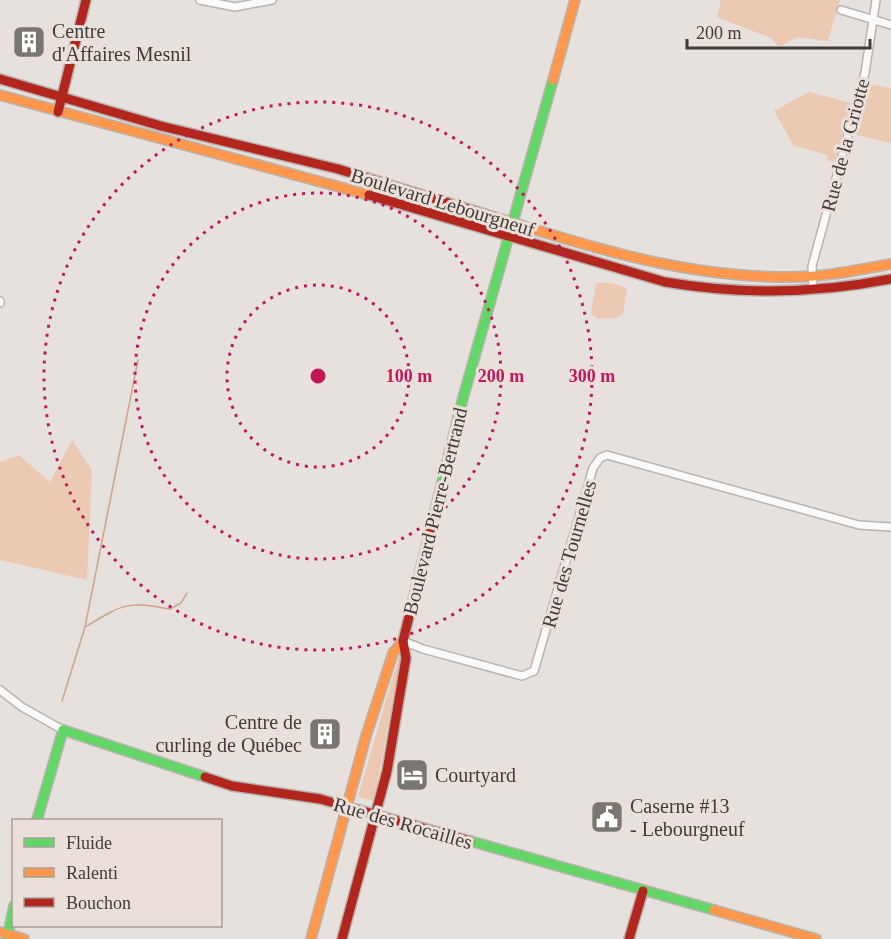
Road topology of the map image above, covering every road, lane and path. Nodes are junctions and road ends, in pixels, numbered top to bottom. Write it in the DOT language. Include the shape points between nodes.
graph roads {
  1 [pos="86,0"];
  2 [pos="200,0"];
  3 [pos="272,0"];
  4 [pos="575,0"];
  5 [pos="876,0"];
  6 [pos="254,2"];
  7 [pos="841,10"];
  8 [pos="872,19"];
  9 [pos="891,25"];
  10 [pos="0,79"];
  11 [pos="0,95"];
  12 [pos="61,97"];
  13 [pos="58,112"];
  14 [pos="512,222"];
  15 [pos="508,236"];
  16 [pos="891,264"];
  17 [pos="812,277"];
  18 [pos="891,279"];
  19 [pos="813,290"];
  20 [pos="891,527"];
  21 [pos="403,641"];
  22 [pos="0,690"];
  23 [pos="63,730"];
  24 [pos="346,806"];
  25 [pos="375,816"];
  26 [pos="37,819"];
  27 [pos="643,891"];
  28 [pos="12,912"];
  29 [pos="5,935"];
  30 [pos="24,939"];
  31 [pos="311,939"];
  32 [pos="342,939"];
  33 [pos="629,939"];
  34 [pos="816,939"];
  1 -- 12 [label="main road"];
  2 -- 6 [label="street" via="235,7"];
  3 -- 6 [label="street"];
  4 -- 14 [label="main road, Boulevard Pierre-Bertrand"];
  5 -- 8 [label="street, Rue de la Griotte"];
  7 -- 8 [label="street"];
  8 -- 9 [label="street"];
  8 -- 17 [label="street, Rue de la Griotte" via="865,73"];
  10 -- 12 [label="main road, Boulevard Lebourgneuf"];
  11 -- 13 [label="main road, Boulevard Lebourgneuf"];
  12 -- 13 [label="main road"];
  12 -- 14 [label="main road, Boulevard Lebourgneuf" via="338,169"];
  13 -- 15 [label="main road, Boulevard Lebourgneuf" via="279,169"];
  14 -- 15 [label="main road, Boulevard Pierre-Bertrand"];
  14 -- 17 [label="main road, Boulevard Lebourgneuf" via="657,265 728,276"];
  15 -- 19 [label="main road, Boulevard Lebourgneuf" via="642,277 686,286 740,291"];
  15 -- 21 [label="main road, Boulevard Pierre-Bertrand"];
  16 -- 17 [label="main road, Boulevard Lebourgneuf"];
  17 -- 19 [label="street, Rue de la Griotte"];
  18 -- 19 [label="main road, Boulevard Lebourgneuf"];
  20 -- 21 [label="street, Rue des Tournelles" via="849,523 607,455 593,468 534,671 522,676"];
  21 -- 24 [label="main road, Boulevard Pierre-Bertrand" via="393,653"];
  21 -- 25 [label="main road, Boulevard Pierre-Bertrand" via="406,658 387,771"];
  22 -- 23 [label="street, Rue des Rocailles"];
  23 -- 24 [label="main road, Rue des Rocailles" via="232,786"];
  23 -- 26 [label="main road"];
  24 -- 25 [label="main road, Rue des Rocailles"];
  24 -- 31 [label="main road, Boulevard Pierre-Bertrand"];
  25 -- 27 [label="main road, Rue des Rocailles"];
  25 -- 32 [label="main road, Boulevard Pierre-Bertrand"];
  27 -- 33 [label="main road"];
  27 -- 34 [label="main road, Rue des Rocailles"];
  28 -- 29 [label="main road"];
  29 -- 30 [label="main road"];
}
